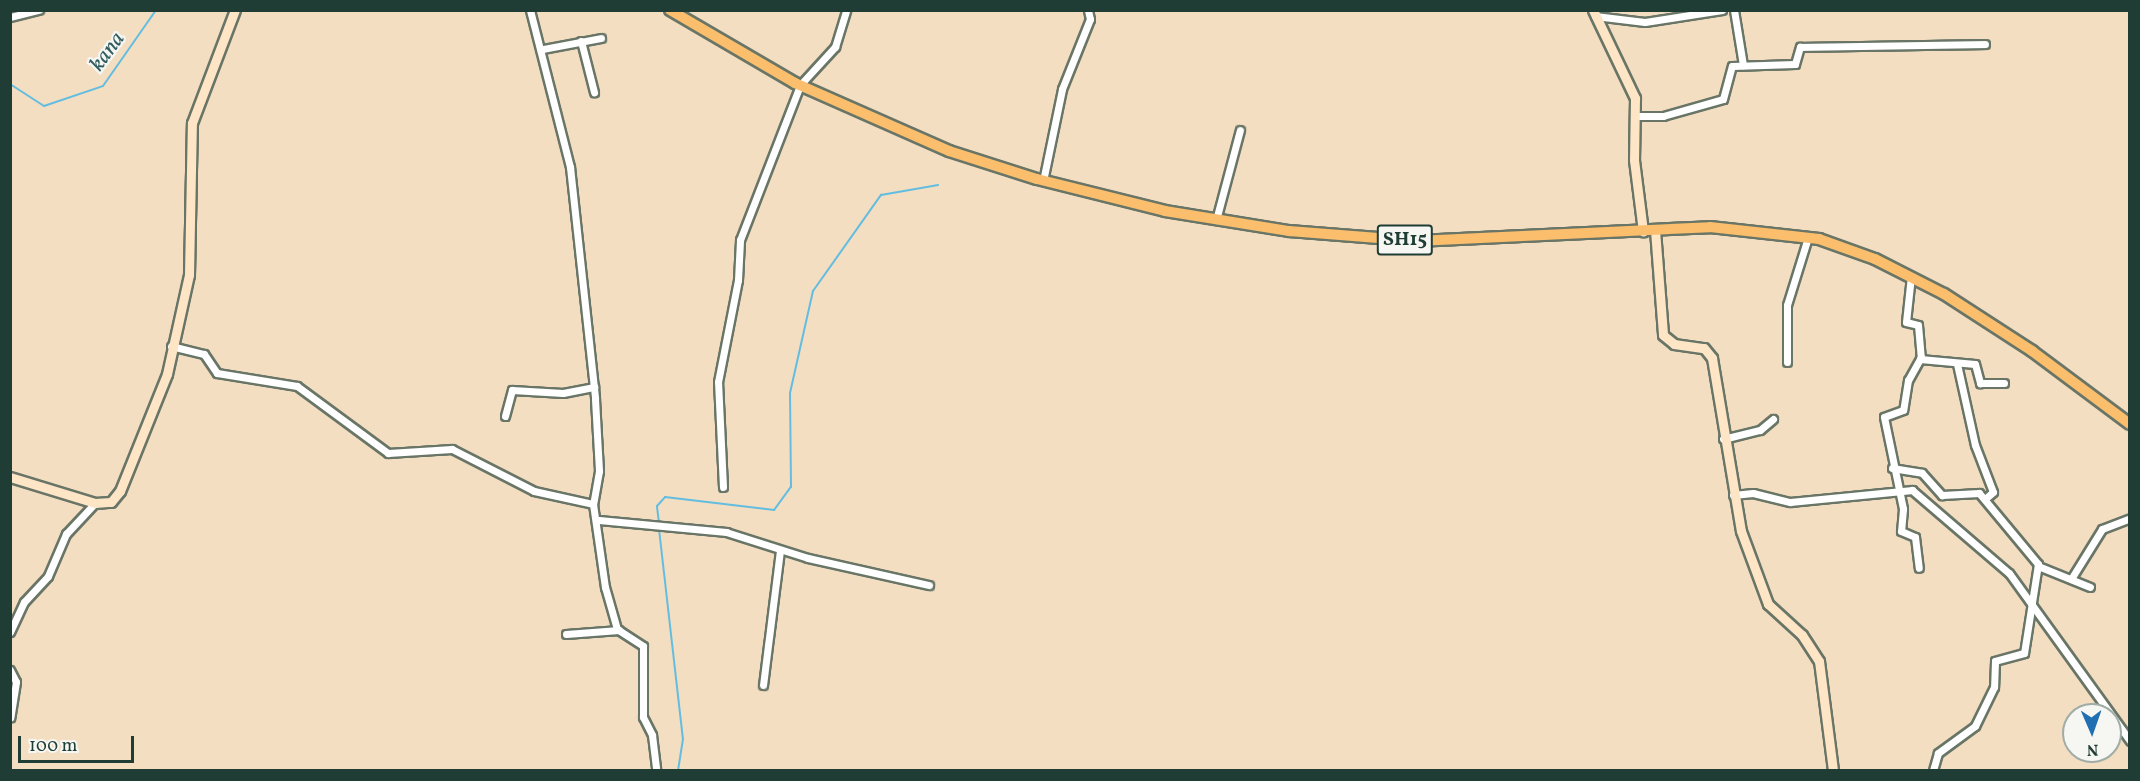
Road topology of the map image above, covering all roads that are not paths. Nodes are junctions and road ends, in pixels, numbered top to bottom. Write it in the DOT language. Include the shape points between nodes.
graph roads {
  1 [pos="39,10"];
  2 [pos="235,10"];
  3 [pos="530,10"];
  4 [pos="670,10"];
  5 [pos="846,10"];
  6 [pos="1088,10"];
  7 [pos="1722,10"];
  8 [pos="1734,10"];
  9 [pos="1594,13"];
  10 [pos="10,17"];
  11 [pos="601,38"];
  12 [pos="581,40"];
  13 [pos="1985,44"];
  14 [pos="543,49"];
  15 [pos="1743,65"];
  16 [pos="800,85"];
  17 [pos="594,93"];
  18 [pos="1636,116"];
  19 [pos="1240,130"];
  20 [pos="1043,181"];
  21 [pos="1216,220"];
  22 [pos="1655,230"];
  23 [pos="1643,231"];
  24 [pos="1808,237"];
  25 [pos="1911,276"];
  26 [pos="171,346"];
  27 [pos="1920,359"];
  28 [pos="1787,362"];
  29 [pos="1957,364"];
  30 [pos="2004,383"];
  31 [pos="594,387"];
  32 [pos="505,416"];
  33 [pos="1773,419"];
  34 [pos="2130,424"];
  35 [pos="1723,439"];
  36 [pos="1892,468"];
  37 [pos="10,477"];
  38 [pos="723,487"];
  39 [pos="1896,489"];
  40 [pos="1733,495"];
  41 [pos="1985,499"];
  42 [pos="95,503"];
  43 [pos="593,504"];
  44 [pos="2130,518"];
  45 [pos="599,520"];
  46 [pos="780,550"];
  47 [pos="2038,566"];
  48 [pos="1919,568"];
  49 [pos="2071,579"];
  50 [pos="929,585"];
  51 [pos="2090,587"];
  52 [pos="2030,600"];
  53 [pos="619,630"];
  54 [pos="10,632"];
  55 [pos="566,633"];
  56 [pos="10,670"];
  57 [pos="763,685"];
  58 [pos="10,718"];
  59 [pos="2130,741"];
  60 [pos="656,771"];
  61 [pos="1833,771"];
  62 [pos="1933,771"];
  1 -- 10 [label="street"];
  2 -- 26 [label="street" via="192,123 190,271"];
  3 -- 14 [label="street"];
  4 -- 16 [label="main road, SH15"];
  5 -- 16 [label="street" via="835,47"];
  6 -- 20 [label="street" via="1090,19 1062,89"];
  7 -- 9 [label="street" via="1655,21"];
  8 -- 15 [label="street"];
  9 -- 18 [label="street" via="1634,93"];
  11 -- 12 [label="street"];
  12 -- 14 [label="street"];
  12 -- 17 [label="street"];
  13 -- 15 [label="street" via="1800,47 1795,64"];
  14 -- 31 [label="street" via="570,167"];
  15 -- 18 [label="street" via="1731,67 1723,99 1663,116"];
  16 -- 20 [label="main road, SH15" via="949,151"];
  16 -- 38 [label="street" via="739,246 738,280 718,382"];
  18 -- 23 [label="street" via="1634,160"];
  19 -- 21 [label="street"];
  20 -- 21 [label="main road, SH15"];
  21 -- 23 [label="main road, SH15" via="1417,241"];
  22 -- 23 [label="main road, SH15"];
  22 -- 24 [label="main road, SH15" via="1741,227"];
  22 -- 35 [label="street" via="1663,335 1672,344 1709,353"];
  24 -- 25 [label="main road, SH15"];
  24 -- 28 [label="street" via="1787,305"];
  25 -- 27 [label="street" via="1905,321 1918,325"];
  25 -- 34 [label="main road, SH15" via="2018,340"];
  26 -- 42 [label="street" via="165,379 120,491 111,502"];
  26 -- 43 [label="street" via="204,354 217,373 297,386 388,453 452,449 534,490"];
  27 -- 29 [label="street"];
  27 -- 36 [label="street" via="1908,380 1903,410 1884,415"];
  29 -- 30 [label="street" via="1977,365 1982,384"];
  29 -- 41 [label="street" via="1975,445 1994,492"];
  31 -- 32 [label="street" via="563,393 510,390"];
  31 -- 43 [label="street" via="599,466"];
  33 -- 35 [label="street" via="1760,430"];
  35 -- 40 [label="street"];
  36 -- 39 [label="street"];
  36 -- 41 [label="street" via="1922,473 1942,495 1973,491"];
  37 -- 42 [label="street"];
  39 -- 40 [label="street" via="1790,502"];
  39 -- 48 [label="street" via="1903,509 1901,531 1915,537"];
  39 -- 52 [label="street" via="1912,490 1964,531 2002,564"];
  40 -- 61 [label="street" via="1767,602 1802,635 1819,661"];
  41 -- 47 [label="street"];
  42 -- 54 [label="street" via="66,534 48,576 24,602"];
  43 -- 45 [label="street"];
  44 -- 49 [label="street" via="2102,529"];
  45 -- 46 [label="street" via="726,532"];
  45 -- 53 [label="street" via="605,587"];
  46 -- 50 [label="street"];
  46 -- 57 [label="street"];
  47 -- 49 [label="street"];
  47 -- 52 [label="street"];
  49 -- 51 [label="street"];
  52 -- 59 [label="street"];
  52 -- 62 [label="street" via="2024,653 1995,661 1994,687 1975,726 1938,753"];
  53 -- 55 [label="street"];
  53 -- 60 [label="street" via="643,645 643,717 652,735"];
  56 -- 58 [label="street" via="16,682"];
}
